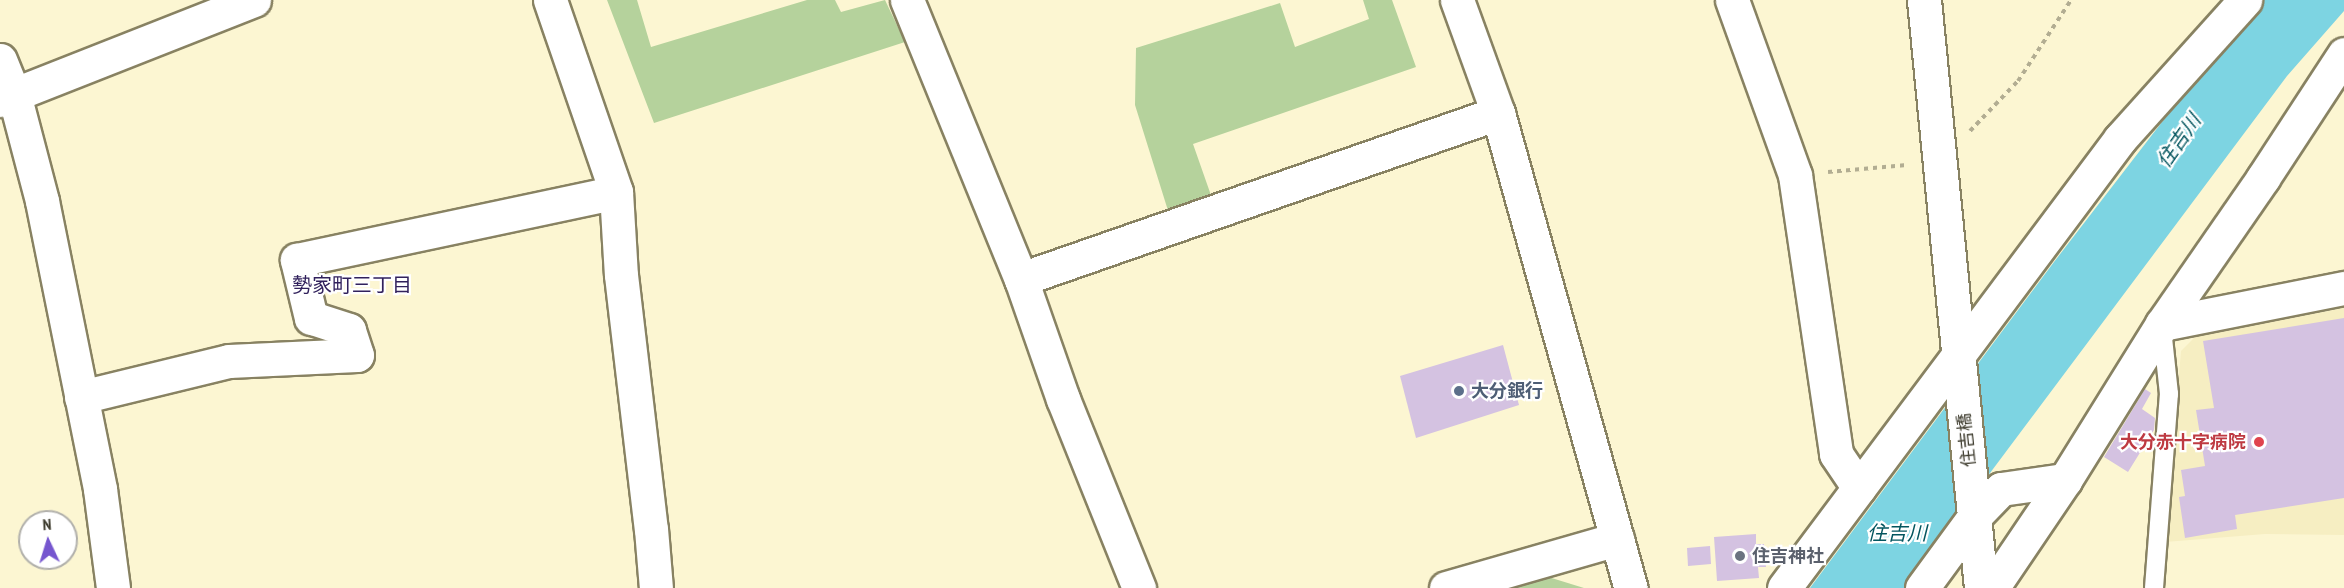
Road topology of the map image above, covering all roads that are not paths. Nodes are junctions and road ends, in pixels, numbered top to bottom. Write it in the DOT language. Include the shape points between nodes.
graph roads {
  1 [pos="254,0"];
  2 [pos="550,0"];
  3 [pos="907,0"];
  4 [pos="1457,0"];
  5 [pos="1732,0"];
  6 [pos="1924,0"];
  7 [pos="2245,0"];
  8 [pos="2344,54"];
  9 [pos="0,60"];
  10 [pos="7,97"];
  11 [pos="1498,113"];
  12 [pos="616,192"];
  13 [pos="1021,279"];
  14 [pos="2344,288"];
  15 [pos="2162,324"];
  16 [pos="1959,366"];
  17 [pos="81,396"];
  18 [pos="2065,480"];
  19 [pos="1859,488"];
  20 [pos="1974,512"];
  21 [pos="1617,538"];
  22 [pos="113,588"];
  23 [pos="656,588"];
  24 [pos="1139,588"];
  25 [pos="1446,588"];
  26 [pos="1631,588"];
  27 [pos="1784,588"];
  28 [pos="1922,588"];
  29 [pos="1981,588"];
  30 [pos="1992,588"];
  31 [pos="2154,588"];
  1 -- 10 [label="street"];
  2 -- 12 [label="street"];
  3 -- 13 [label="street"];
  4 -- 11 [label="street"];
  5 -- 19 [label="street" via="1795,175 1836,454"];
  6 -- 16 [label="street, 住吉橋"];
  7 -- 16 [label="street" via="2120,139"];
  8 -- 15 [label="street"];
  9 -- 10 [label="street"];
  10 -- 17 [label="street" via="42,201"];
  11 -- 13 [label="street"];
  11 -- 21 [label="street"];
  12 -- 17 [label="street" via="297,260 311,318 349,330 357,355 229,361"];
  12 -- 23 [label="street" via="621,275"];
  13 -- 24 [label="street"];
  14 -- 15 [label="street"];
  15 -- 18 [label="street"];
  15 -- 31 [label="lane" via="2169,394"];
  16 -- 19 [label="street"];
  16 -- 20 [label="street, 住吉橋"];
  17 -- 22 [label="street" via="100,489"];
  18 -- 20 [label="street" via="2001,489"];
  18 -- 30 [label="street"];
  19 -- 27 [label="street"];
  20 -- 28 [label="street"];
  20 -- 29 [label="street, 住吉橋"];
  21 -- 25 [label="street"];
  21 -- 26 [label="street"];
}
